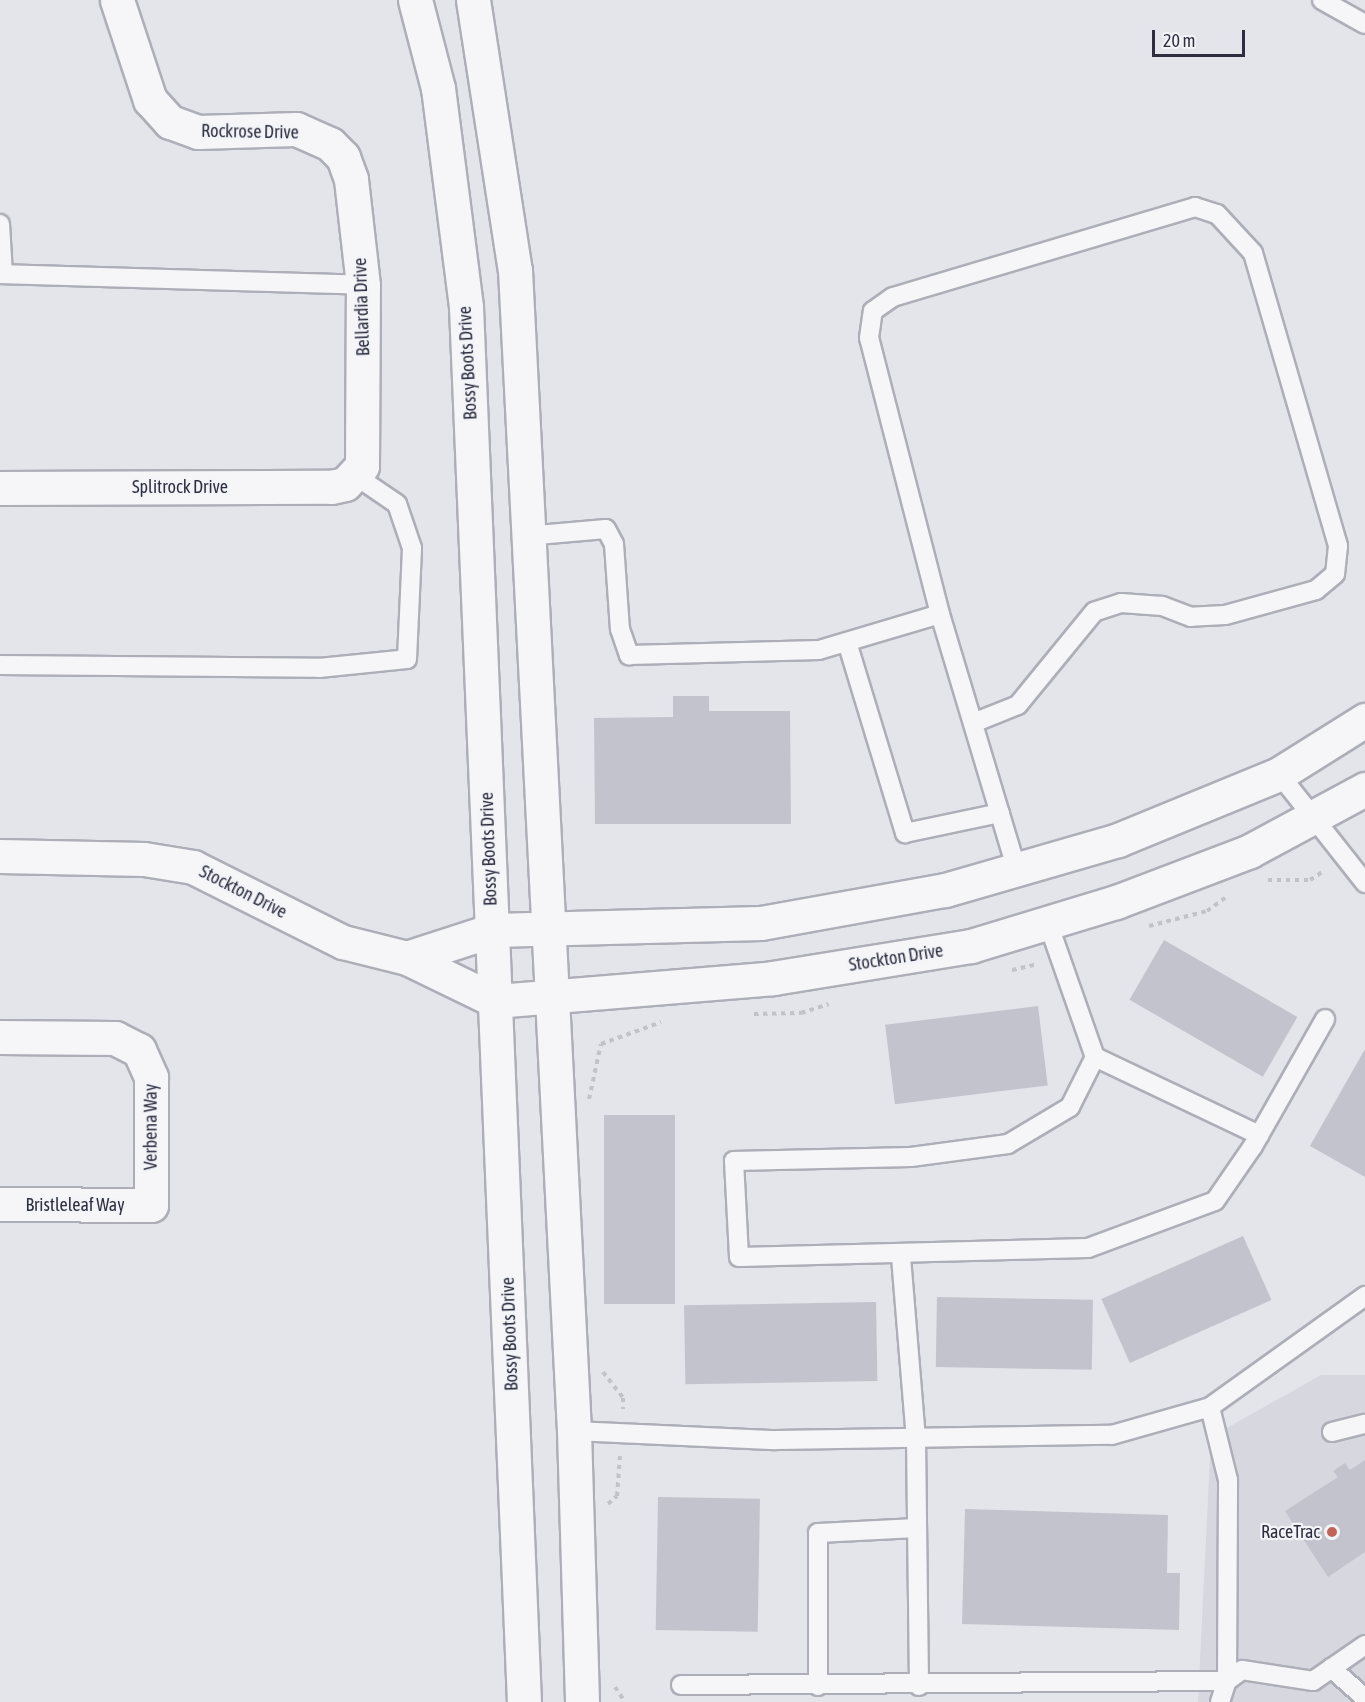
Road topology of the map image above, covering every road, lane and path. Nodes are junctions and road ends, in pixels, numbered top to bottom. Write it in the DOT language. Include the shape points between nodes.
graph roads {
  1 [pos="117,0"];
  2 [pos="415,0"];
  3 [pos="473,0"];
  4 [pos="1322,0"];
  5 [pos="1365,24"];
  6 [pos="489,80"];
  7 [pos="438,87"];
  8 [pos="330,144"];
  9 [pos="0,224"];
  10 [pos="2,274"];
  11 [pos="363,285"];
  12 [pos="357,476"];
  13 [pos="0,488"];
  14 [pos="526,536"];
  15 [pos="940,614"];
  16 [pos="848,642"];
  17 [pos="0,665"];
  18 [pos="1365,720"];
  19 [pos="973,723"];
  20 [pos="1279,774"];
  21 [pos="1365,789"];
  22 [pos="1000,813"];
  23 [pos="1315,820"];
  24 [pos="0,856"];
  25 [pos="1017,870"];
  26 [pos="1365,883"];
  27 [pos="1048,923"];
  28 [pos="546,927"];
  29 [pos="493,930"];
  30 [pos="407,958"];
  31 [pos="549,999"];
  32 [pos="496,1001"];
  33 [pos="1325,1019"];
  34 [pos="0,1037"];
  35 [pos="1095,1057"];
  36 [pos="1259,1135"];
  37 [pos="0,1204"];
  38 [pos="151,1205"];
  39 [pos="901,1257"];
  40 [pos="1365,1296"];
  41 [pos="1210,1407"];
  42 [pos="1365,1424"];
  43 [pos="574,1431"];
  44 [pos="1332,1432"];
  45 [pos="916,1438"];
  46 [pos="917,1528"];
  47 [pos="1365,1645"];
  48 [pos="1331,1668"];
  49 [pos="1227,1681"];
  50 [pos="681,1685"];
  51 [pos="818,1686"];
  52 [pos="919,1686"];
  53 [pos="1365,1698"];
  54 [pos="524,1702"];
  55 [pos="582,1702"];
  56 [pos="1220,1702"];
  1 -- 8 [label="street, Rockrose Drive" via="150,100 170,122 198,132 296,129"];
  2 -- 7 [label="street, Bossy Boots Drive"];
  3 -- 6 [label="street"];
  4 -- 5 [label="lane"];
  6 -- 7 [label="street"];
  6 -- 14 [label="street" via="515,270"];
  7 -- 29 [label="street, Bossy Boots Drive" via="466,307"];
  8 -- 11 [label="street, Bellardia Drive" via="351,179"];
  9 -- 10 [label="lane"];
  10 -- 11 [label="lane"];
  11 -- 12 [label="street, Bellardia Drive" via="364,454"];
  12 -- 13 [label="street, Splitrock Drive" via="331,487"];
  12 -- 17 [label="lane" via="397,504 412,548 407,659 319,668"];
  14 -- 16 [label="lane" via="606,530 614,544 620,629 629,655 819,650"];
  14 -- 28 [label="street"];
  15 -- 16 [label="lane"];
  15 -- 19 [label="lane"];
  15 -- 19 [label="lane" via="869,338 873,311 893,297 1195,207 1217,213 1253,254 1338,546 1335,574 1316,590 1225,615 1191,617 1162,606 1121,603 1094,612 1018,705"];
  16 -- 22 [label="lane" via="905,833"];
  18 -- 20 [label="street"];
  19 -- 22 [label="lane"];
  20 -- 23 [label="lane"];
  20 -- 25 [label="street" via="1118,840"];
  21 -- 23 [label="street, Stockton Drive"];
  22 -- 25 [label="lane"];
  23 -- 26 [label="lane"];
  23 -- 27 [label="street, Stockton Drive" via="1250,851"];
  24 -- 30 [label="street, Stockton Drive" via="144,859 193,867 343,942"];
  25 -- 28 [label="street" via="945,890 761,923"];
  27 -- 31 [label="street, Stockton Drive" via="971,946 773,978"];
  27 -- 35 [label="lane"];
  28 -- 29 [label="street"];
  28 -- 31 [label="street"];
  29 -- 30 [label="street"];
  29 -- 32 [label="street, Bossy Boots Drive"];
  30 -- 32 [label="street, Stockton Drive"];
  31 -- 32 [label="street, Stockton Drive"];
  31 -- 43 [label="street"];
  32 -- 54 [label="street, Bossy Boots Drive"];
  33 -- 36 [label="lane"];
  34 -- 38 [label="street, Verbena Way" via="115,1038 139,1050 152,1077"];
  35 -- 36 [label="lane"];
  35 -- 39 [label="lane" via="1070,1107 1008,1144 911,1156 734,1161 739,1257"];
  36 -- 39 [label="lane" via="1215,1201 1088,1248"];
  37 -- 38 [label="street, Bristleleaf Way"];
  39 -- 45 [label="lane"];
  40 -- 41 [label="lane"];
  41 -- 45 [label="lane" via="1112,1436"];
  41 -- 49 [label="lane" via="1228,1480"];
  42 -- 44 [label="lane"];
  43 -- 45 [label="lane" via="776,1440"];
  43 -- 55 [label="street"];
  45 -- 46 [label="lane"];
  46 -- 51 [label="lane" via="819,1533"];
  46 -- 52 [label="lane"];
  47 -- 48 [label="lane"];
  48 -- 49 [label="lane" via="1313,1681 1242,1670"];
  48 -- 53 [label="lane"];
  49 -- 52 [label="lane"];
  49 -- 56 [label="lane"];
  50 -- 51 [label="lane"];
  51 -- 52 [label="lane"];
}
